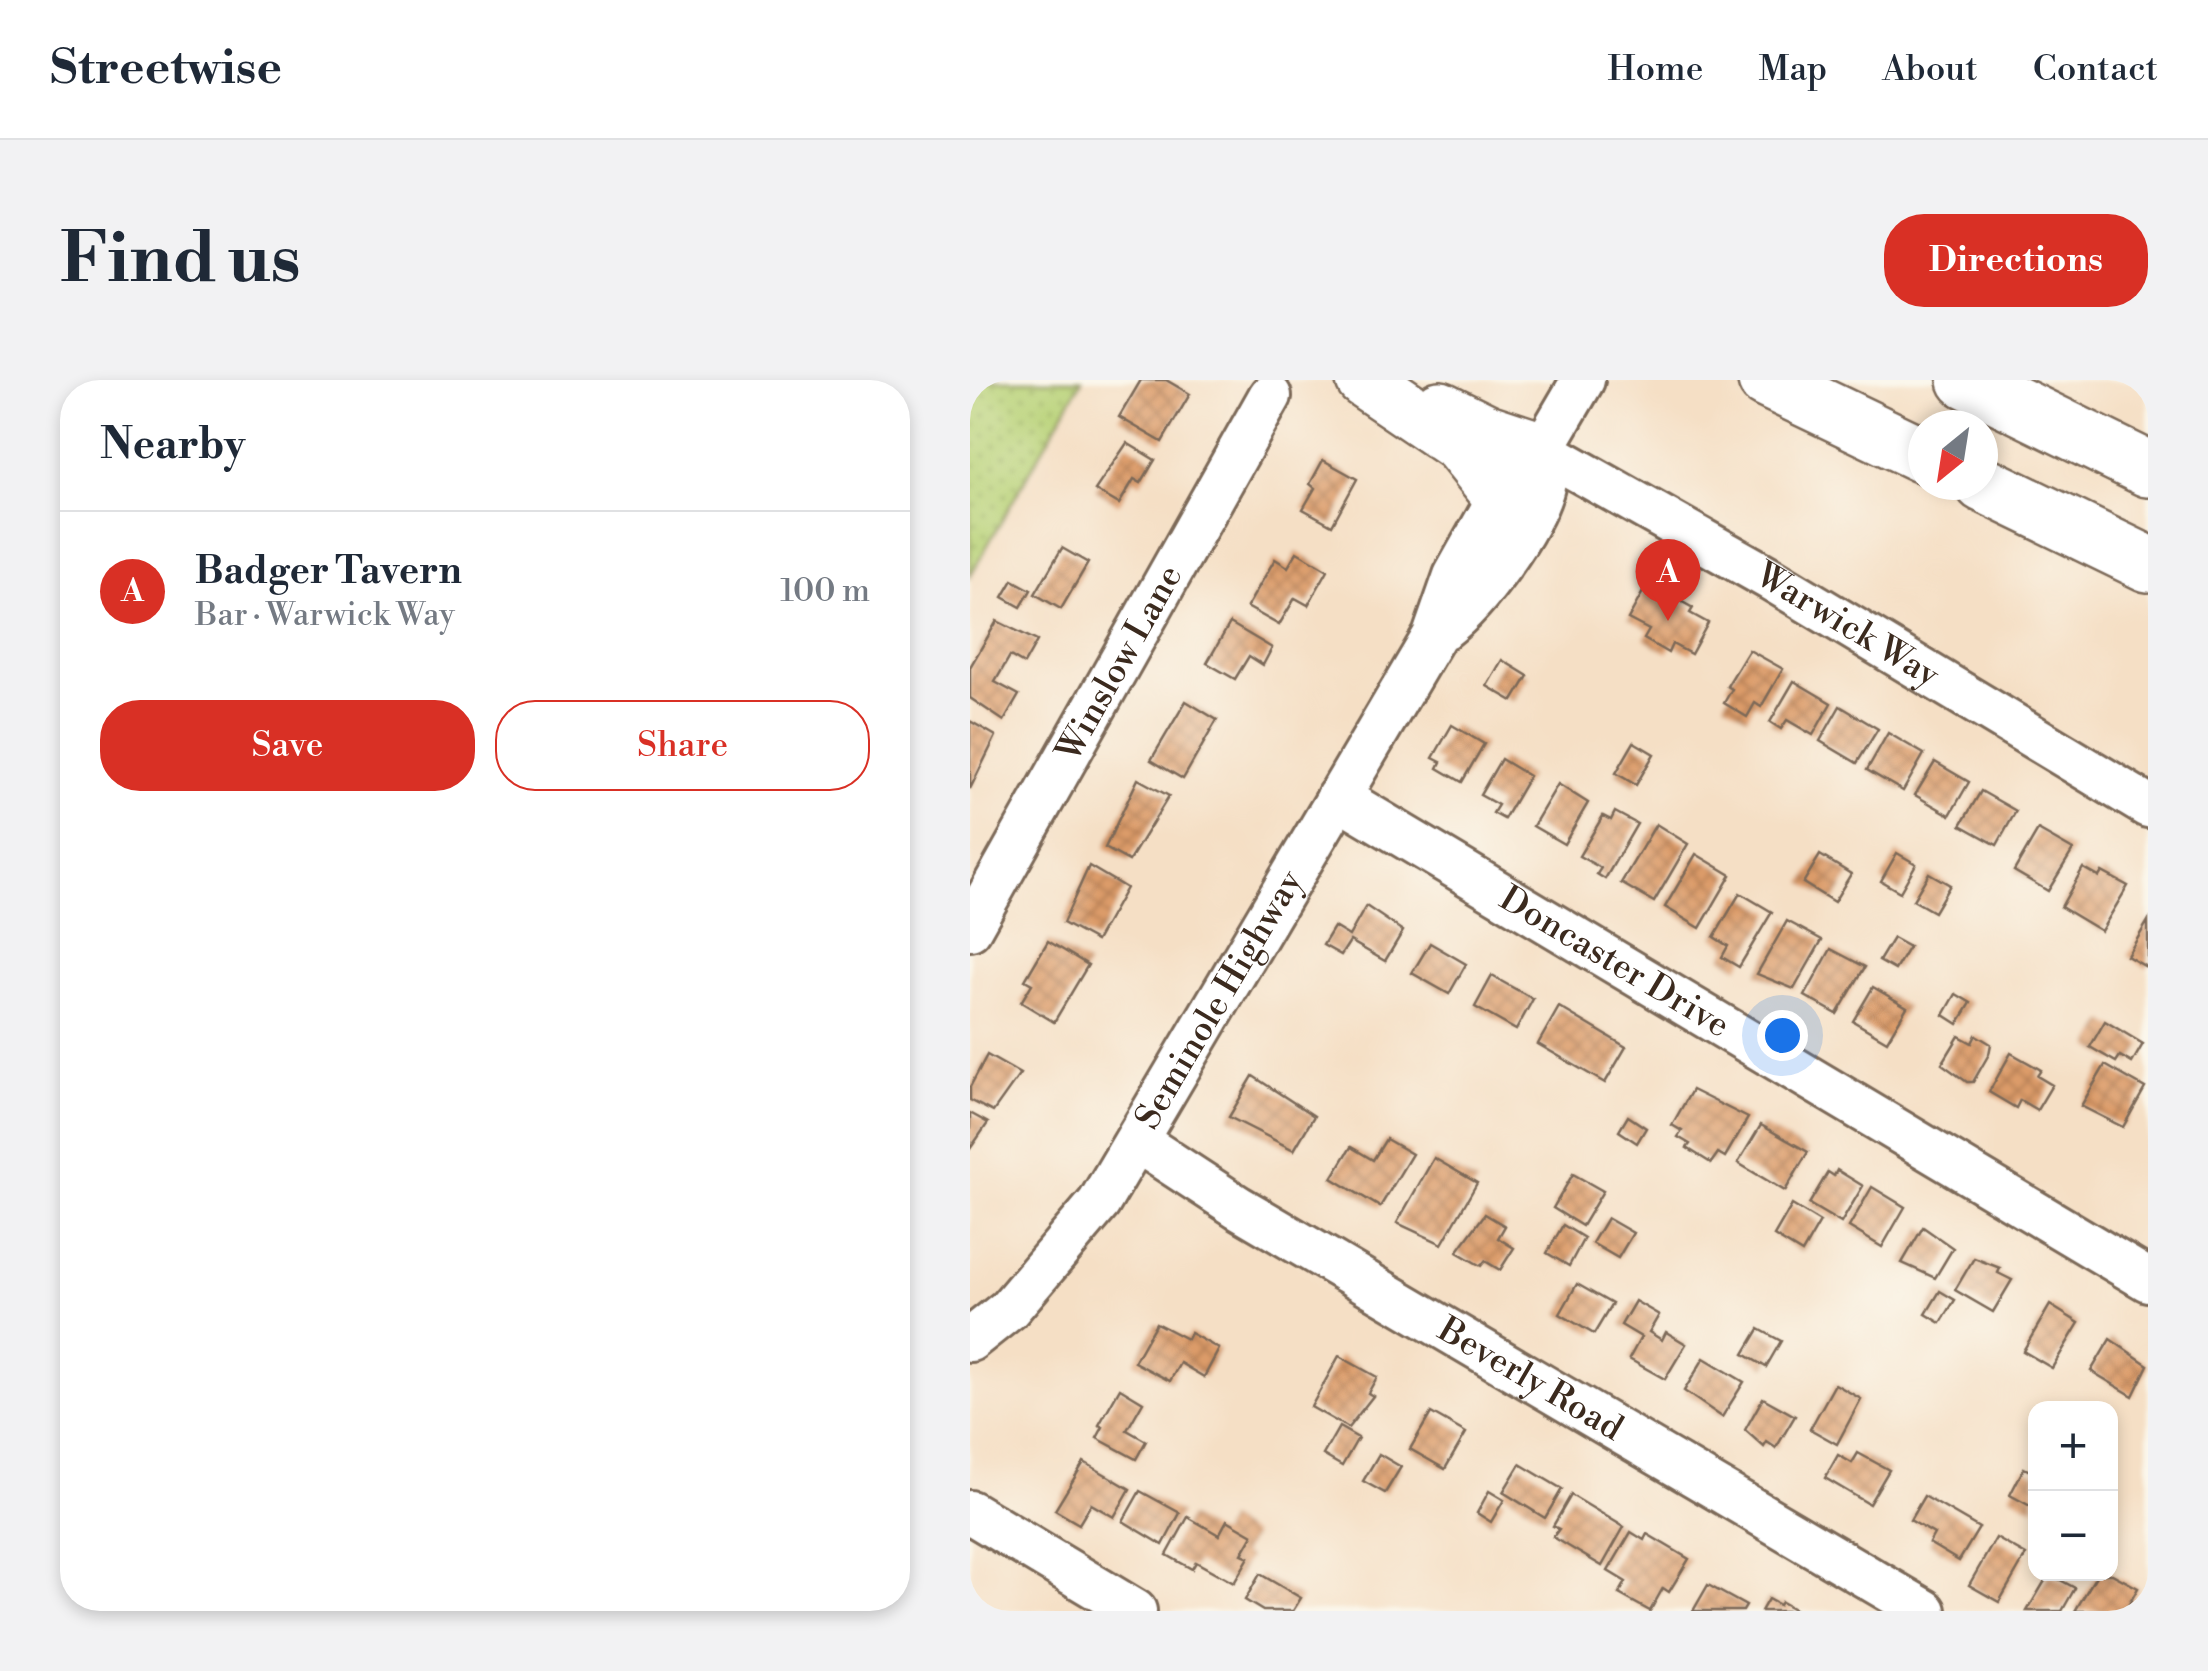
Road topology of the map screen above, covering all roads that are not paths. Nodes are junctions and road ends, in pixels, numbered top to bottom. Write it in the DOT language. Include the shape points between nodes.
graph roads {
  1 [pos="1364,380"];
  2 [pos="1384,380"];
  3 [pos="1582,380"];
  4 [pos="1766,380"];
  5 [pos="1966,380"];
  6 [pos="1270,396"];
  7 [pos="1908,448"];
  8 [pos="1542,450"];
  9 [pos="2148,469"];
  10 [pos="1998,491"];
  11 [pos="1500,495"];
  12 [pos="2148,564"];
  13 [pos="1434,636"];
  14 [pos="1338,797"];
  15 [pos="2148,806"];
  16 [pos="970,929"];
  17 [pos="1137,1140"];
  18 [pos="2148,1280"];
  19 [pos="970,1340"];
  20 [pos="970,1512"];
  21 [pos="1135,1611"];
  22 [pos="1925,1611"];
  1 -- 11 [label="highway" via="1460,445"];
  2 -- 8 [label="highway" via="1480,430"];
  3 -- 8 [label="street, Seminole Highway"];
  4 -- 7 [label="highway"];
  5 -- 9 [label="highway"];
  6 -- 16 [label="street, Winslow Lane"];
  8 -- 11 [label="street, Seminole Highway"];
  8 -- 13 [label="street, Seminole Highway" via="1543,485 1535,505 1476,596"];
  8 -- 15 [label="street, Warwick Way"];
  10 -- 12 [label="highway"];
  11 -- 13 [label="street, Seminole Highway" via="1455,576"];
  13 -- 14 [label="street, Seminole Highway"];
  14 -- 17 [label="street, Seminole Highway"];
  14 -- 18 [label="street, Doncaster Drive"];
  17 -- 19 [label="street, Seminole Highway" via="1057,1256"];
  17 -- 22 [label="street, Beverly Road" via="1238,1207"];
  20 -- 21 [label="street"];
}
